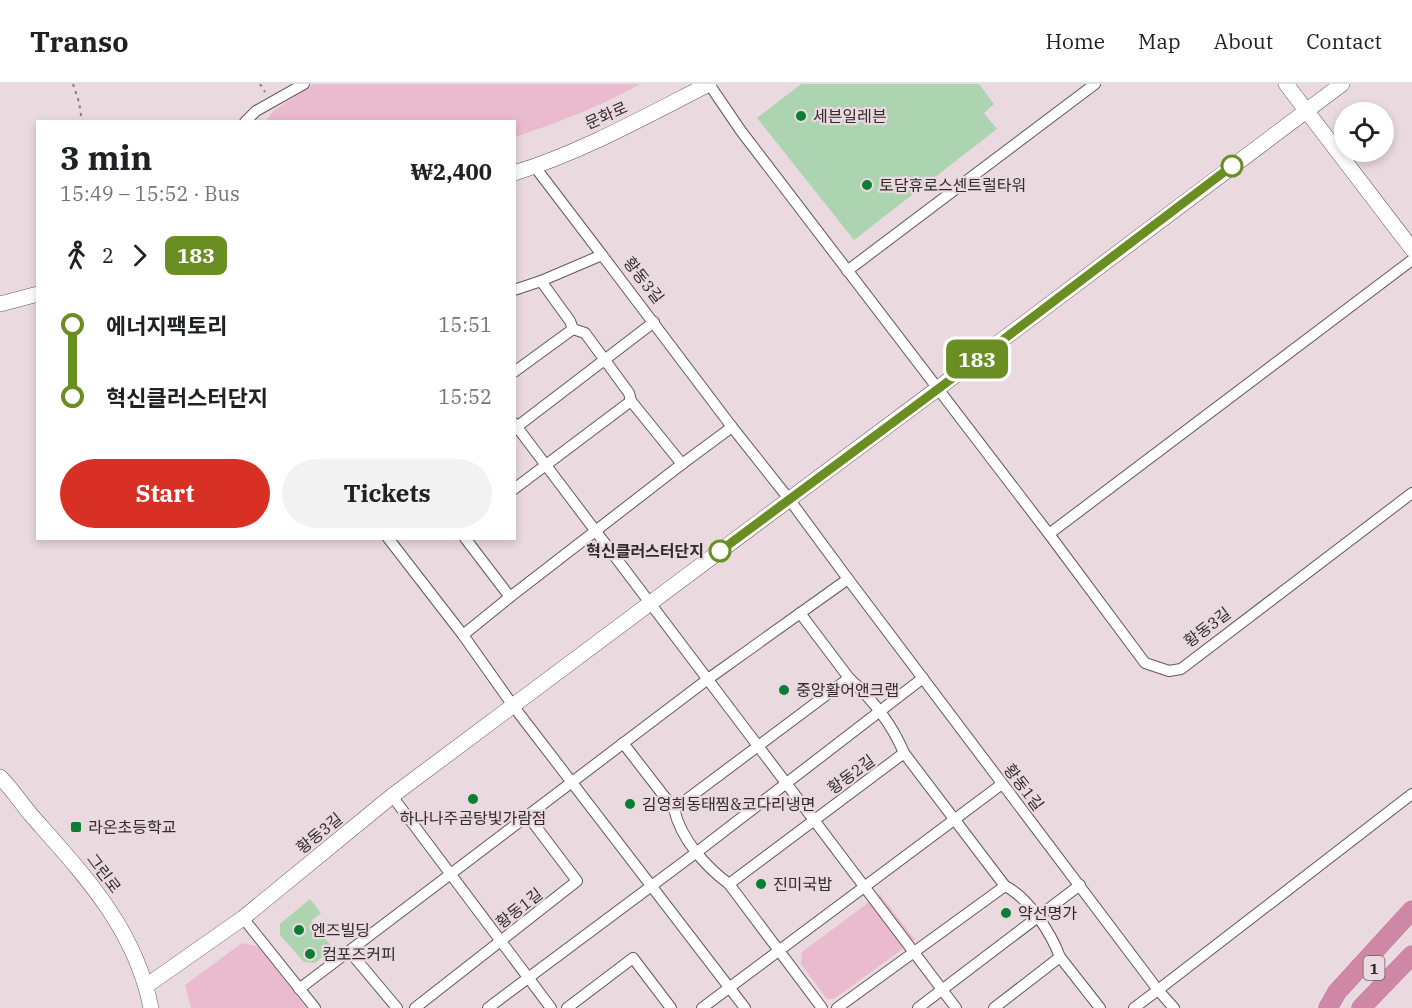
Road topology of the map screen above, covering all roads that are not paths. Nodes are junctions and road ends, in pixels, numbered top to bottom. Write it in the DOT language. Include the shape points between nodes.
graph roads {
  1 [pos="304,84"];
  2 [pos="709,84"];
  3 [pos="1095,84"];
  4 [pos="1286,84"];
  5 [pos="1342,84"];
  6 [pos="1306,110"];
  7 [pos="247,120"];
  8 [pos="535,166"];
  9 [pos="516,172"];
  10 [pos="1412,249"];
  11 [pos="602,255"];
  12 [pos="1412,260"];
  13 [pos="848,271"];
  14 [pos="541,280"];
  15 [pos="516,289"];
  16 [pos="36,295"];
  17 [pos="0,304"];
  18 [pos="654,322"];
  19 [pos="573,329"];
  20 [pos="605,360"];
  21 [pos="516,371"];
  22 [pos="938,389"];
  23 [pos="631,401"];
  24 [pos="516,425"];
  25 [pos="516,427"];
  26 [pos="732,427"];
  27 [pos="681,464"];
  28 [pos="546,465"];
  29 [pos="516,488"];
  30 [pos="1412,493"];
  31 [pos="789,499"];
  32 [pos="596,530"];
  33 [pos="1049,534"];
  34 [pos="390,540"];
  35 [pos="467,540"];
  36 [pos="848,579"];
  37 [pos="510,597"];
  38 [pos="651,603"];
  39 [pos="800,613"];
  40 [pos="463,635"];
  41 [pos="849,678"];
  42 [pos="923,678"];
  43 [pos="708,679"];
  44 [pos="514,707"];
  45 [pos="879,711"];
  46 [pos="623,744"];
  47 [pos="758,746"];
  48 [pos="904,753"];
  49 [pos="0,777"];
  50 [pos="572,782"];
  51 [pos="786,783"];
  52 [pos="1002,784"];
  53 [pos="1412,794"];
  54 [pos="392,796"];
  55 [pos="674,809"];
  56 [pos="528,816"];
  57 [pos="955,818"];
  58 [pos="813,820"];
  59 [pos="697,852"];
  60 [pos="450,874"];
  61 [pos="729,884"];
  62 [pos="652,885"];
  63 [pos="864,885"];
  64 [pos="1080,885"];
  65 [pos="1005,886"];
  66 [pos="1412,910"];
  67 [pos="243,918"];
  68 [pos="1037,918"];
  69 [pos="1412,929"];
  70 [pos="500,941"];
  71 [pos="778,950"];
  72 [pos="914,951"];
  73 [pos="350,952"];
  74 [pos="1412,954"];
  75 [pos="1060,957"];
  76 [pos="528,977"];
  77 [pos="146,986"];
  78 [pos="729,986"];
  79 [pos="299,989"];
  80 [pos="942,989"];
  81 [pos="1158,990"];
  82 [pos="151,1008"];
  83 [pos="315,1008"];
  84 [pos="397,1008"];
  85 [pos="415,1008"];
  86 [pos="488,1008"];
  87 [pos="550,1008"];
  88 [pos="567,1008"];
  89 [pos="671,1008"];
  90 [pos="702,1008"];
  91 [pos="745,1008"];
  92 [pos="822,1008"];
  93 [pos="837,1008"];
  94 [pos="918,1008"];
  95 [pos="956,1008"];
  96 [pos="994,1008"];
  97 [pos="1100,1008"];
  98 [pos="1134,1008"];
  99 [pos="1174,1008"];
  100 [pos="1328,1008"];
  101 [pos="1336,1008"];
  102 [pos="1361,1008"];
  1 -- 7 [label="street"];
  2 -- 8 [label="street, 문화로" via="636,122"];
  2 -- 13 [label="street, 황동3길"];
  3 -- 13 [label="street"];
  4 -- 6 [label="street"];
  5 -- 6 [label="street, 황동3길"];
  6 -- 10 [label="street"];
  6 -- 22 [label="street, 황동3길"];
  8 -- 9 [label="street, 문화로"];
  8 -- 11 [label="street"];
  11 -- 14 [label="street, 황동3길"];
  11 -- 18 [label="street, 황동3길"];
  12 -- 33 [label="street"];
  13 -- 22 [label="street, 황동3길"];
  14 -- 15 [label="street, 황동3길"];
  14 -- 19 [label="street"];
  16 -- 17 [label="street"];
  18 -- 20 [label="street"];
  18 -- 26 [label="street, 황동3길"];
  19 -- 20 [label="street" via="585,333"];
  19 -- 21 [label="street"];
  20 -- 23 [label="street"];
  20 -- 24 [label="street"];
  22 -- 31 [label="street, 황동3길"];
  22 -- 33 [label="street, 황동3길"];
  23 -- 27 [label="street"];
  23 -- 28 [label="street"];
  25 -- 28 [label="street"];
  26 -- 27 [label="street"];
  26 -- 31 [label="street, 황동3길"];
  27 -- 32 [label="street"];
  28 -- 29 [label="street"];
  28 -- 32 [label="street"];
  30 -- 33 [label="street, 황동3길" via="1181,669 1169,671 1145,663"];
  31 -- 36 [label="street, 황동1길"];
  31 -- 38 [label="street, 황동3길"];
  32 -- 37 [label="street"];
  32 -- 38 [label="street"];
  34 -- 40 [label="street"];
  35 -- 37 [label="street"];
  36 -- 39 [label="street"];
  36 -- 42 [label="street, 황동1길"];
  37 -- 40 [label="street"];
  38 -- 43 [label="street"];
  38 -- 44 [label="street, 황동3길"];
  39 -- 41 [label="street"];
  39 -- 43 [label="street"];
  40 -- 44 [label="street"];
  41 -- 45 [label="street"];
  41 -- 47 [label="street"];
  42 -- 45 [label="street"];
  42 -- 52 [label="street, 황동1길"];
  43 -- 46 [label="street"];
  43 -- 47 [label="street"];
  44 -- 50 [label="street"];
  44 -- 54 [label="street, 황동3길"];
  45 -- 48 [label="street" via="896,733"];
  45 -- 51 [label="street"];
  46 -- 50 [label="street"];
  46 -- 55 [label="street"];
  47 -- 51 [label="street"];
  47 -- 55 [label="street"];
  48 -- 57 [label="street"];
  48 -- 58 [label="street, 황동2길"];
  49 -- 77 [label="street, 그린로" via="82,871 129,944"];
  50 -- 56 [label="street"];
  50 -- 62 [label="street"];
  51 -- 58 [label="street"];
  51 -- 59 [label="street"];
  52 -- 57 [label="street"];
  52 -- 64 [label="street, 황동1길"];
  53 -- 81 [label="street"];
  54 -- 60 [label="street"];
  54 -- 67 [label="street, 황동3길"];
  55 -- 59 [label="street" via="678,825"];
  56 -- 60 [label="street"];
  56 -- 70 [label="street, 황동1길" via="577,881"];
  57 -- 63 [label="street"];
  57 -- 65 [label="street"];
  58 -- 61 [label="street, 황동2길"];
  58 -- 63 [label="street"];
  59 -- 61 [label="street"];
  59 -- 62 [label="street"];
  60 -- 70 [label="street"];
  60 -- 73 [label="street"];
  61 -- 71 [label="street"];
  62 -- 76 [label="street"];
  62 -- 78 [label="street"];
  63 -- 71 [label="street"];
  63 -- 72 [label="street"];
  64 -- 68 [label="street"];
  64 -- 81 [label="street, 황동1길"];
  65 -- 68 [label="street" via="1017,892"];
  65 -- 72 [label="street"];
  66 -- 100 [label="highway" via="1337,992"];
  67 -- 77 [label="street, 황동3길"];
  67 -- 79 [label="street"];
  68 -- 75 [label="street" via="1053,938"];
  68 -- 80 [label="street"];
  69 -- 101 [label="highway, 1"];
  70 -- 76 [label="street"];
  70 -- 85 [label="street, 황동1길"];
  71 -- 78 [label="street"];
  71 -- 92 [label="street"];
  72 -- 80 [label="street"];
  72 -- 93 [label="street"];
  73 -- 79 [label="street"];
  73 -- 84 [label="street"];
  74 -- 102 [label="highway, 1"];
  75 -- 96 [label="street"];
  75 -- 97 [label="street"];
  76 -- 86 [label="street"];
  76 -- 87 [label="street"];
  77 -- 82 [label="street, 그린로"];
  78 -- 90 [label="street"];
  78 -- 91 [label="street"];
  79 -- 83 [label="street"];
  80 -- 94 [label="street"];
  80 -- 95 [label="street"];
  81 -- 98 [label="street"];
  81 -- 99 [label="street, 황동1길"];
  88 -- 89 [label="street" via="633,958"];
}
